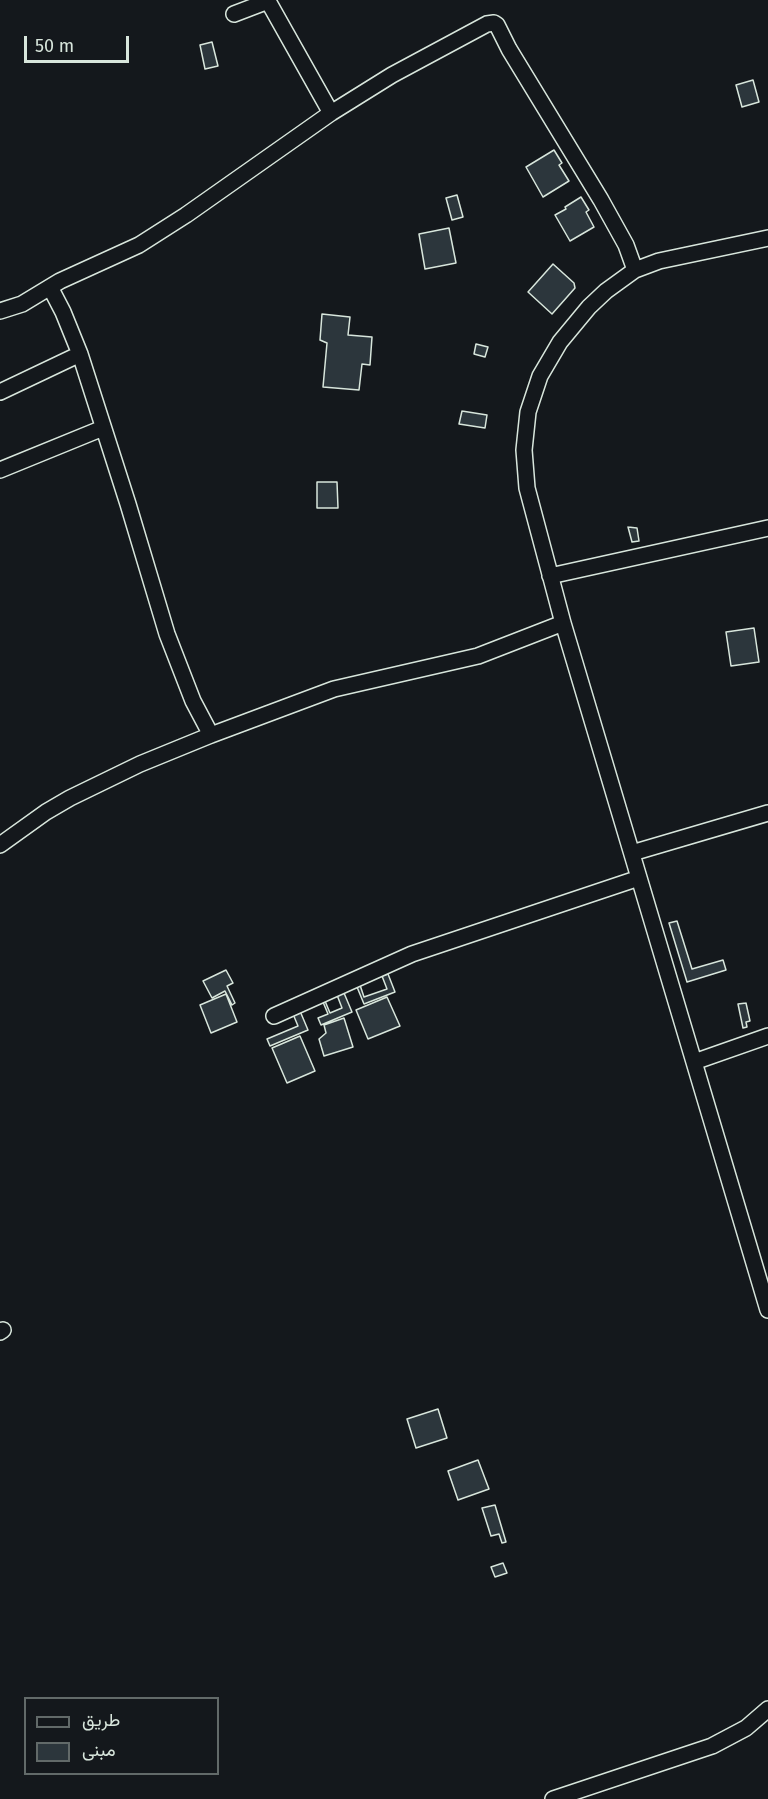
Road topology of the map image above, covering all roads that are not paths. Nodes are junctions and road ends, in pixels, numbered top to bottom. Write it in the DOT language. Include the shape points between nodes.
graph roads {
  1 [pos="234,14"];
  2 [pos="331,113"];
  3 [pos="768,238"];
  4 [pos="635,270"];
  5 [pos="50,287"];
  6 [pos="0,311"];
  7 [pos="80,354"];
  8 [pos="0,392"];
  9 [pos="103,428"];
  10 [pos="0,470"];
  11 [pos="768,528"];
  12 [pos="550,576"];
  13 [pos="563,623"];
  14 [pos="211,735"];
  15 [pos="768,813"];
  16 [pos="0,845"];
  17 [pos="632,853"];
  18 [pos="639,878"];
  19 [pos="274,1016"];
  20 [pos="768,1036"];
  21 [pos="694,1062"];
  22 [pos="768,1310"];
  23 [pos="768,1709"];
  24 [pos="553,1799"];
  1 -- 2 [label="street" via="268,1"];
  2 -- 4 [label="street" via="392,75 494,23 601,200"];
  2 -- 5 [label="street" via="148,239"];
  3 -- 4 [label="street" via="659,261"];
  4 -- 12 [label="street" via="589,307 560,342 540,376 528,412 524,469"];
  5 -- 6 [label="street" via="30,300"];
  5 -- 7 [label="street"];
  7 -- 8 [label="street"];
  7 -- 9 [label="street"];
  9 -- 10 [label="street"];
  9 -- 14 [label="street" via="166,634"];
  11 -- 12 [label="street"];
  12 -- 13 [label="street"];
  13 -- 14 [label="street" via="478,656 334,689"];
  13 -- 17 [label="street"];
  14 -- 16 [label="street" via="70,798"];
  15 -- 17 [label="street"];
  17 -- 18 [label="street"];
  18 -- 19 [label="street" via="412,954"];
  18 -- 21 [label="street"];
  20 -- 21 [label="street"];
  21 -- 22 [label="street"];
  23 -- 24 [label="street" via="746,1728 712,1746"];
}
